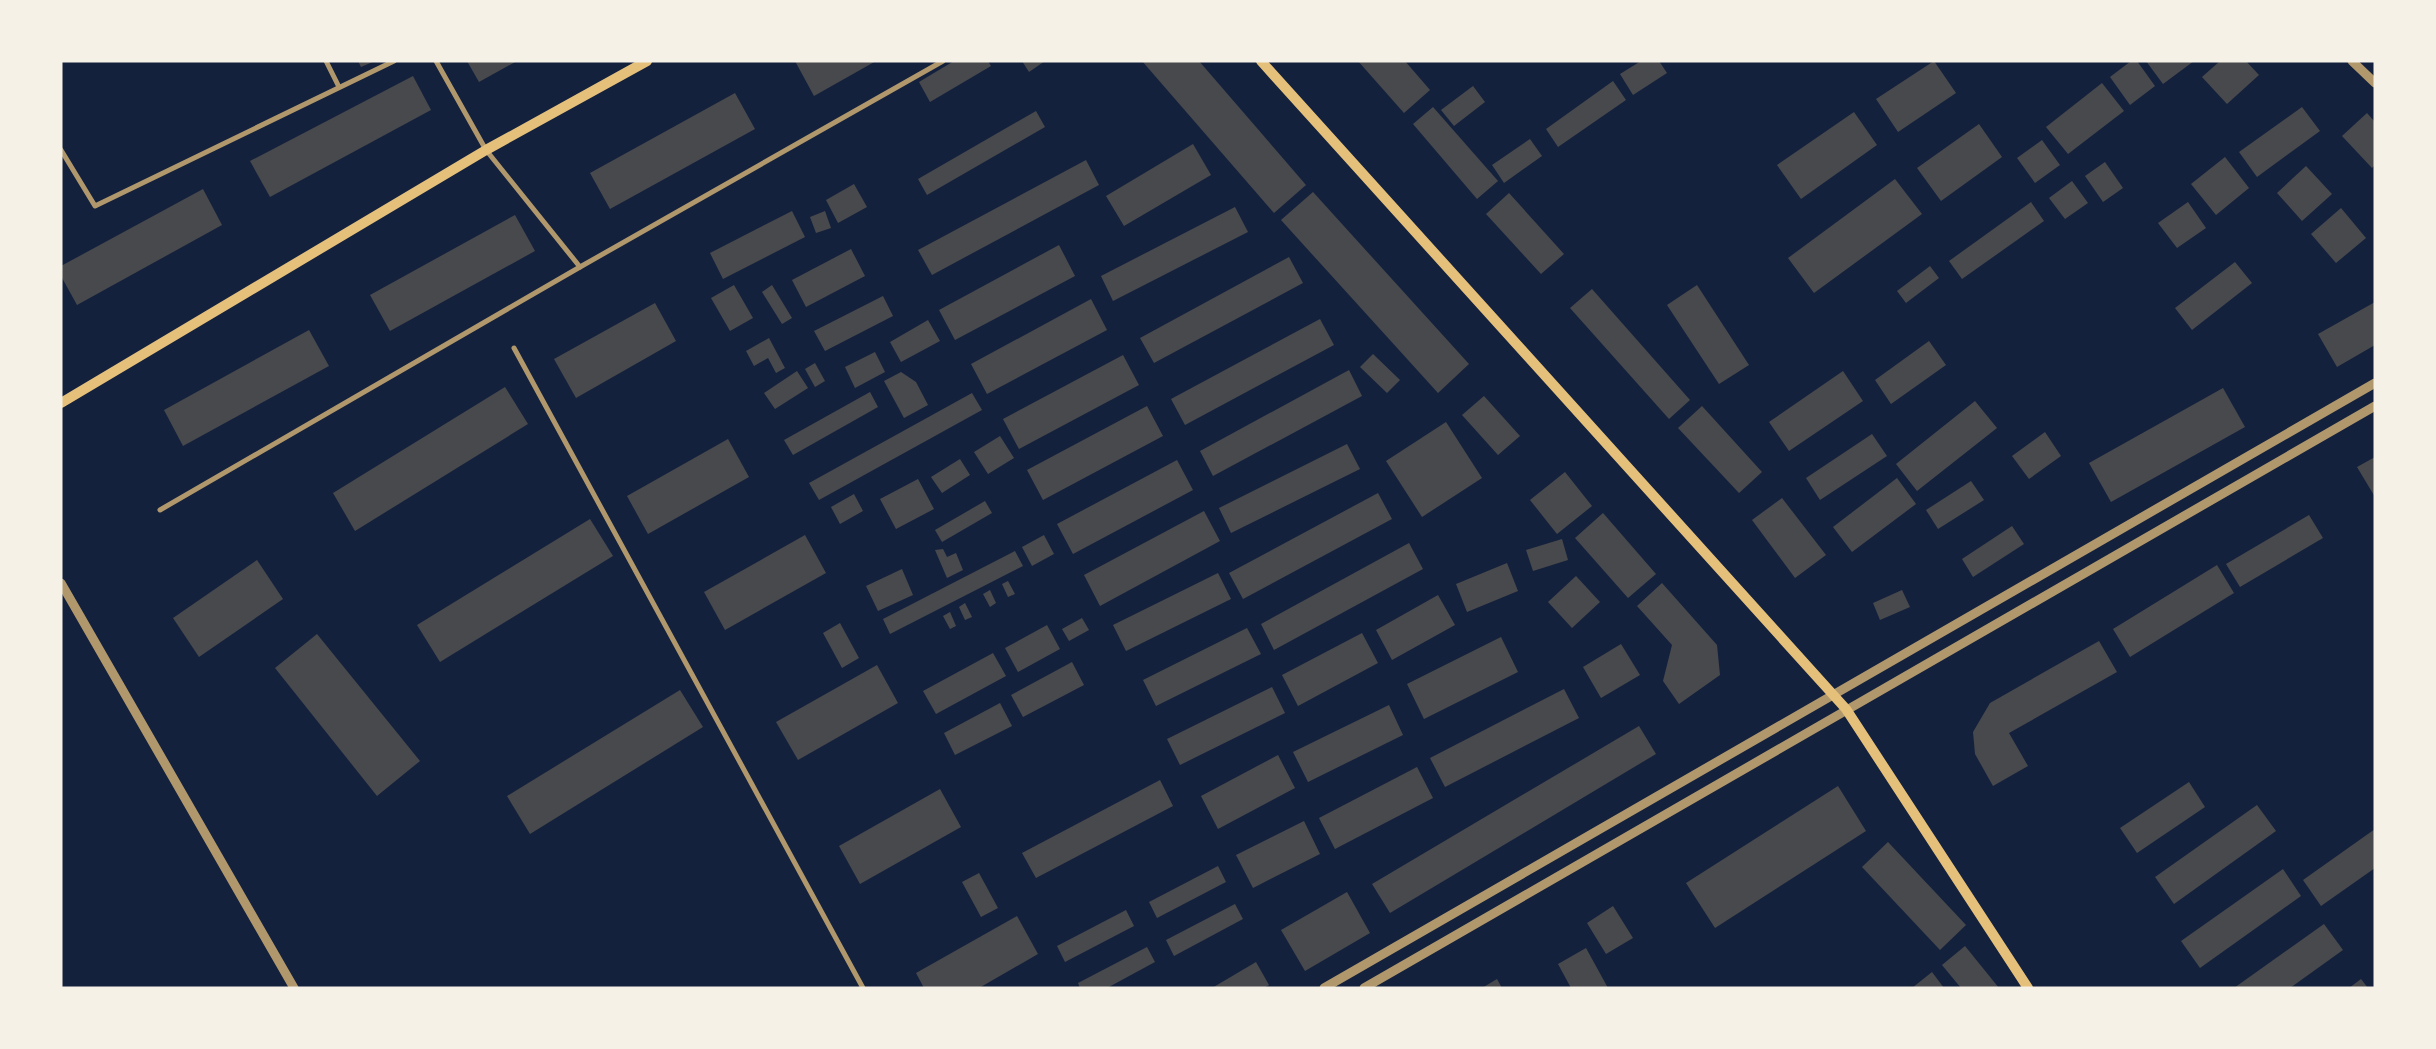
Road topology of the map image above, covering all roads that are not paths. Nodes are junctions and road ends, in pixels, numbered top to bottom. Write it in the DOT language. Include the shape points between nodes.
graph roads {
  1 [pos="326,61"];
  2 [pos="394,61"];
  3 [pos="436,61"];
  4 [pos="647,61"];
  5 [pos="943,61"];
  6 [pos="1262,61"];
  7 [pos="2352,61"];
  8 [pos="2375,83"];
  9 [pos="339,87"];
  10 [pos="61,150"];
  11 [pos="486,150"];
  12 [pos="580,267"];
  13 [pos="514,348"];
  14 [pos="2375,383"];
  15 [pos="61,403"];
  16 [pos="2375,406"];
  17 [pos="160,510"];
  18 [pos="61,583"];
  19 [pos="1833,694"];
  20 [pos="1846,709"];
  21 [pos="294,988"];
  22 [pos="862,988"];
  23 [pos="1324,988"];
  24 [pos="1364,988"];
  25 [pos="2028,988"];
  1 -- 9 [label="street"];
  2 -- 9 [label="street"];
  3 -- 11 [label="street"];
  4 -- 11 [label="main road"];
  5 -- 12 [label="street"];
  6 -- 19 [label="main road"];
  7 -- 8 [label="street"];
  9 -- 10 [label="street" via="95,206"];
  11 -- 12 [label="street"];
  11 -- 15 [label="main road"];
  12 -- 17 [label="street"];
  13 -- 22 [label="street"];
  14 -- 19 [label="street"];
  16 -- 20 [label="street"];
  18 -- 21 [label="street"];
  19 -- 20 [label="main road"];
  19 -- 23 [label="street"];
  20 -- 24 [label="street"];
  20 -- 25 [label="main road"];
}
